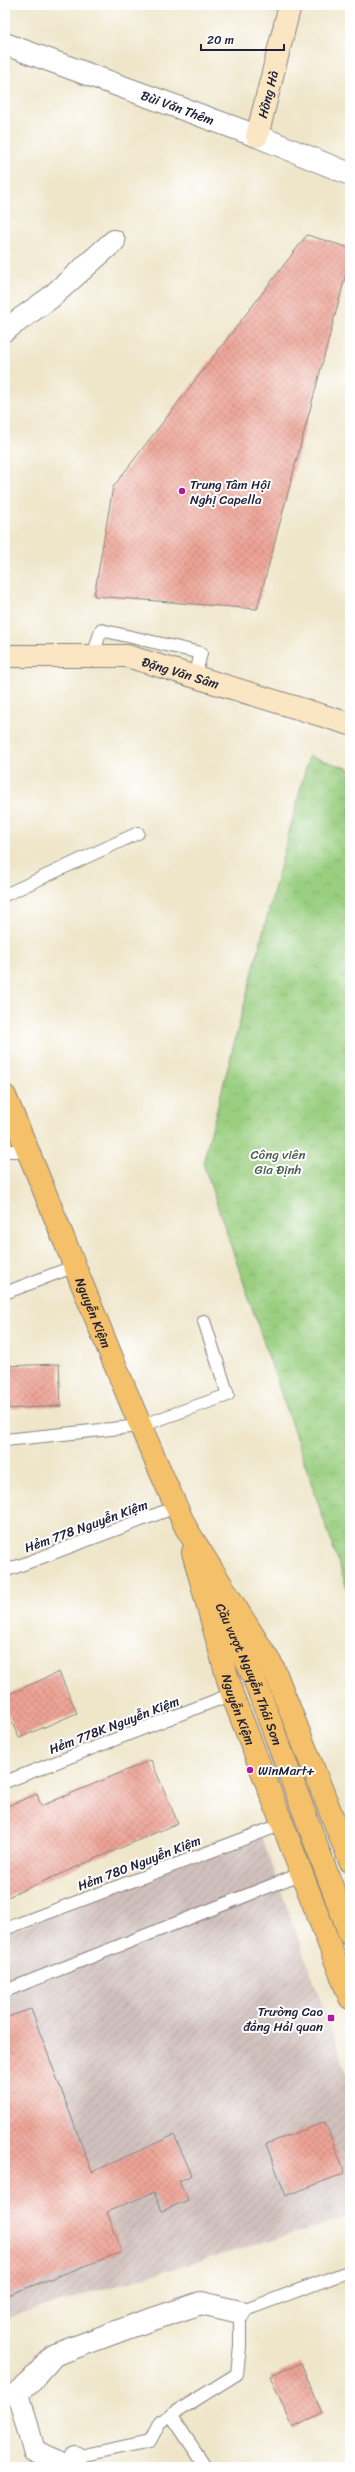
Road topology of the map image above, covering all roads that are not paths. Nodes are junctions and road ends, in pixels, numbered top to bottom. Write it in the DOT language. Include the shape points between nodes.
graph roads {
  1 [pos="290,5"];
  2 [pos="5,44"];
  3 [pos="257,136"];
  4 [pos="350,174"];
  5 [pos="114,241"];
  6 [pos="5,330"];
  7 [pos="5,656"];
  8 [pos="350,724"];
  9 [pos="138,833"];
  10 [pos="5,895"];
  11 [pos="5,1096"];
  12 [pos="5,1151"];
  13 [pos="28,1151"];
  14 [pos="75,1266"];
  15 [pos="5,1293"];
  16 [pos="204,1321"];
  17 [pos="140,1426"];
  18 [pos="5,1440"];
  19 [pos="176,1507"];
  20 [pos="186,1528"];
  21 [pos="5,1571"];
  22 [pos="232,1694"];
  23 [pos="5,1782"];
  24 [pos="283,1824"];
  25 [pos="350,1861"];
  26 [pos="303,1872"];
  27 [pos="5,1929"];
  28 [pos="350,1935"];
  29 [pos="5,1991"];
  30 [pos="350,1998"];
  31 [pos="350,2271"];
  32 [pos="240,2312"];
  33 [pos="171,2415"];
  34 [pos="69,2462"];
  35 [pos="206,2467"];
  1 -- 3 [label="street, Hồng Hà"];
  2 -- 3 [label="street, Bùi Văn Thêm"];
  3 -- 4 [label="street, Bùi Văn Thêm"];
  5 -- 6 [label="street" via="50,298"];
  7 -- 8 [label="street, Đặng Văn Sâm" via="127,656"];
  9 -- 10 [label="lane"];
  11 -- 13 [label="main road, Nguyễn Kiệm"];
  12 -- 13 [label="lane"];
  13 -- 14 [label="main road, Nguyễn Kiệm"];
  14 -- 15 [label="lane"];
  14 -- 17 [label="main road, Nguyễn Kiệm"];
  16 -- 17 [label="lane" via="228,1395"];
  17 -- 18 [label="lane"];
  17 -- 19 [label="main road, Nguyễn Kiệm"];
  19 -- 20 [label="main road, Nguyễn Kiệm"];
  19 -- 21 [label="lane, Hẻm 778 Nguyễn Kiệm"];
  20 -- 22 [label="main road, Nguyễn Kiệm"];
  20 -- 25 [label="main road, Nguyễn Kiệm" via="273,1667"];
  20 -- 28 [label="main road, Cầu vượt Nguyễn Thái Sơn" via="252,1676"];
  22 -- 23 [label="lane, Hẻm 778K Nguyễn Kiệm"];
  22 -- 24 [label="main road, Nguyễn Kiệm"];
  24 -- 26 [label="main road, Nguyễn Kiệm"];
  24 -- 27 [label="lane, Hẻm 780 Nguyễn Kiệm"];
  26 -- 29 [label="lane"];
  26 -- 30 [label="main road, Nguyễn Kiệm"];
  31 -- 32 [label="lane"];
  32 -- 33 [label="lane" via="237,2374"];
  32 -- 34 [label="street" via="201,2303 54,2355 18,2392 34,2451"];
  33 -- 34 [label="lane" via="160,2422 150,2441"];
  33 -- 35 [label="lane"];
}
